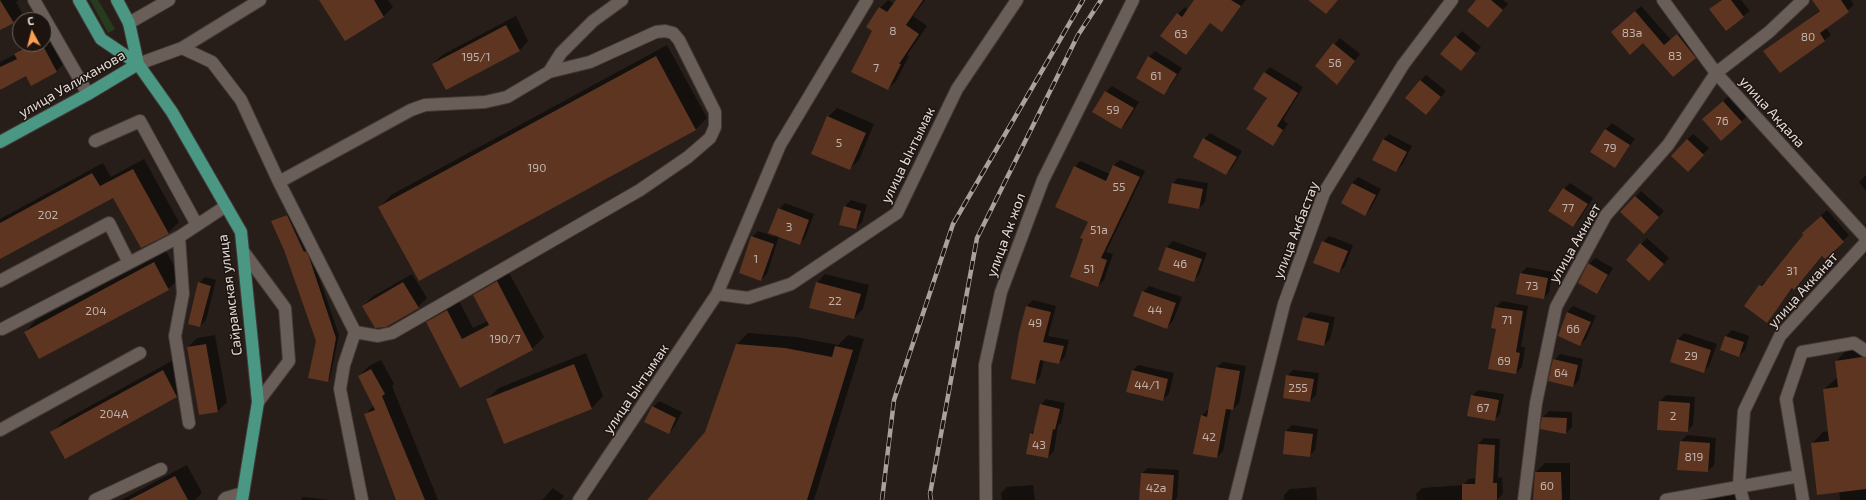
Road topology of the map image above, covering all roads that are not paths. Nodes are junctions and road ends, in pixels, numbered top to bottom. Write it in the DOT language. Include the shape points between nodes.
graph roads {
  1 [pos="34,0"];
  2 [pos="79,0"];
  3 [pos="117,0"];
  4 [pos="169,0"];
  5 [pos="260,0"];
  6 [pos="622,0"];
  7 [pos="867,0"];
  8 [pos="1017,0"];
  9 [pos="1133,0"];
  10 [pos="1452,0"];
  11 [pos="1663,0"];
  12 [pos="1804,0"];
  13 [pos="129,23"];
  14 [pos="182,48"];
  15 [pos="138,64"];
  16 [pos="549,72"];
  17 [pos="1716,73"];
  18 [pos="88,94"];
  19 [pos="95,141"];
  20 [pos="0,142"];
  21 [pos="279,182"];
  22 [pos="226,206"];
  23 [pos="197,225"];
  24 [pos="179,237"];
  25 [pos="1866,238"];
  26 [pos="1866,242"];
  27 [pos="242,251"];
  28 [pos="129,263"];
  29 [pos="0,281"];
  30 [pos="717,294"];
  31 [pos="1,331"];
  32 [pos="355,332"];
  33 [pos="1866,351"];
  34 [pos="140,353"];
  35 [pos="258,402"];
  36 [pos="190,423"];
  37 [pos="0,430"];
  38 [pos="161,469"];
  39 [pos="1799,476"];
  40 [pos="1739,485"];
  41 [pos="243,497"];
  42 [pos="95,500"];
  43 [pos="224,500"];
  44 [pos="362,500"];
  45 [pos="579,500"];
  46 [pos="986,500"];
  47 [pos="1235,500"];
  48 [pos="1524,500"];
  49 [pos="1666,500"];
  50 [pos="1742,500"];
  51 [pos="1803,500"];
  1 -- 18 [label="street"];
  2 -- 15 [label="main road" via="100,39"];
  3 -- 13 [label="main road"];
  4 -- 13 [label="street"];
  5 -- 14 [label="street"];
  6 -- 16 [label="street" via="593,21 561,53"];
  7 -- 30 [label="street, улица Ынтымак" via="780,145"];
  8 -- 30 [label="street, улица Ынтымак" via="957,89 897,214 791,284 748,298"];
  9 -- 46 [label="street, улица Ак жол" via="1043,180 1001,292 985,365"];
  10 -- 47 [label="street, улица Акбастау" via="1403,65 1324,193 1284,304"];
  11 -- 17 [label="street, улица Акдала"];
  12 -- 17 [label="street, улица Акниет" via="1769,32"];
  13 -- 15 [label="main road"];
  14 -- 15 [label="street"];
  14 -- 21 [label="street" via="212,62 241,100"];
  15 -- 18 [label="main road, улица Уалиханова"];
  15 -- 22 [label="main road, Сайрамская улица" via="172,112"];
  16 -- 21 [label="street" via="507,97 485,102 425,105 411,110"];
  16 -- 32 [label="street" via="590,62 656,32 673,33 679,40 715,112 710,138 688,157 640,190 392,333 378,336"];
  17 -- 25 [label="street, улица Акдала"];
  17 -- 48 [label="street, улица Акниет" via="1668,145 1606,215 1556,307 1536,404"];
  18 -- 20 [label="main road, улица Уалиханова"];
  19 -- 23 [label="street" via="140,121"];
  21 -- 32 [label="street"];
  22 -- 23 [label="street"];
  22 -- 27 [label="main road, Сайрамская улица" via="240,232"];
  23 -- 24 [label="street"];
  24 -- 28 [label="street"];
  24 -- 36 [label="street" via="183,294 175,336"];
  26 -- 40 [label="street, улица Акканат" via="1780,336 1744,411"];
  27 -- 35 [label="main road, Сайрамская улица"];
  27 -- 35 [label="street" via="285,308 289,361"];
  28 -- 29 [label="street" via="109,223"];
  28 -- 31 [label="street"];
  30 -- 45 [label="street, улица Ынтымак"];
  32 -- 44 [label="street" via="344,365 340,389"];
  33 -- 39 [label="street" via="1854,343 1802,352 1786,399"];
  34 -- 37 [label="street"];
  35 -- 41 [label="main road, Сайрамская улица"];
  38 -- 42 [label="street"];
  39 -- 40 [label="street"];
  39 -- 51 [label="street"];
  40 -- 49 [label="street"];
  40 -- 50 [label="street, улица Акканат"];
  41 -- 43 [label="street"];
}
